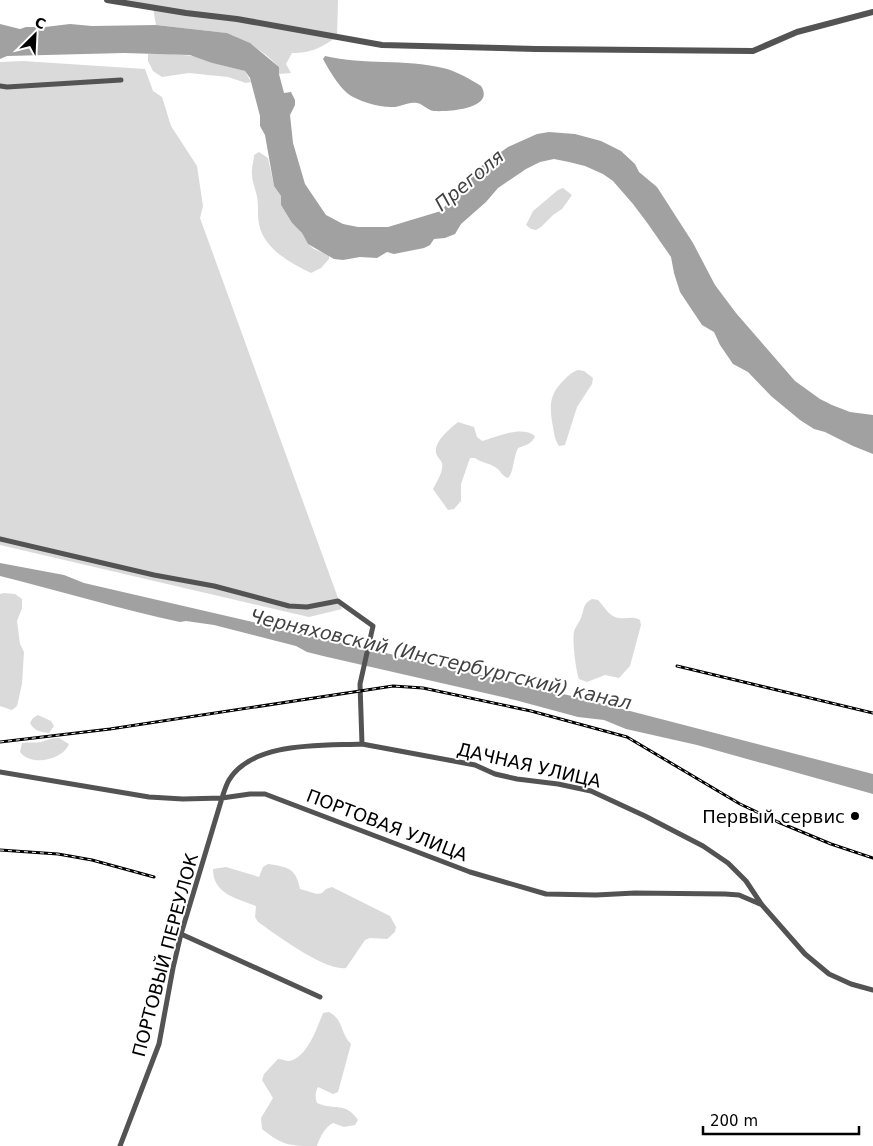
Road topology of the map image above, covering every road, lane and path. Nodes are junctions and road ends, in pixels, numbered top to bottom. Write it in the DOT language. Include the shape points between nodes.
graph roads {
  1 [pos="107,0"];
  2 [pos="873,12"];
  3 [pos="121,80"];
  4 [pos="0,86"];
  5 [pos="0,539"];
  6 [pos="362,744"];
  7 [pos="0,772"];
  8 [pos="222,798"];
  9 [pos="762,905"];
  10 [pos="181,934"];
  11 [pos="873,990"];
  12 [pos="320,997"];
  13 [pos="120,1146"];
  1 -- 2 [label="street" via="382,45 536,49 753,51 797,32"];
  3 -- 4 [label="street"];
  5 -- 6 [label="street" via="214,586 289,606 307,607 338,601 373,626 359,691"];
  6 -- 8 [label="street, ДАЧНАЯ УЛИЦА" via="267,753 236,772"];
  6 -- 9 [label="street, ДАЧНАЯ УЛИЦА" via="475,765 517,779 591,791 645,816 728,863 746,881"];
  7 -- 8 [label="street, ПОРТОВАЯ УЛИЦА" via="149,797"];
  8 -- 9 [label="street, ПОРТОВАЯ УЛИЦА" via="265,794 470,872 546,894 726,894 739,895"];
  8 -- 10 [label="street, ПОРТОВЫЙ ПЕРЕУЛОК"];
  9 -- 11 [label="street, ДАЧНАЯ УЛИЦА" via="805,954 829,974"];
  10 -- 12 [label="street"];
  10 -- 13 [label="street, ПОРТОВЫЙ ПЕРЕУЛОК" via="159,1044"];
}
